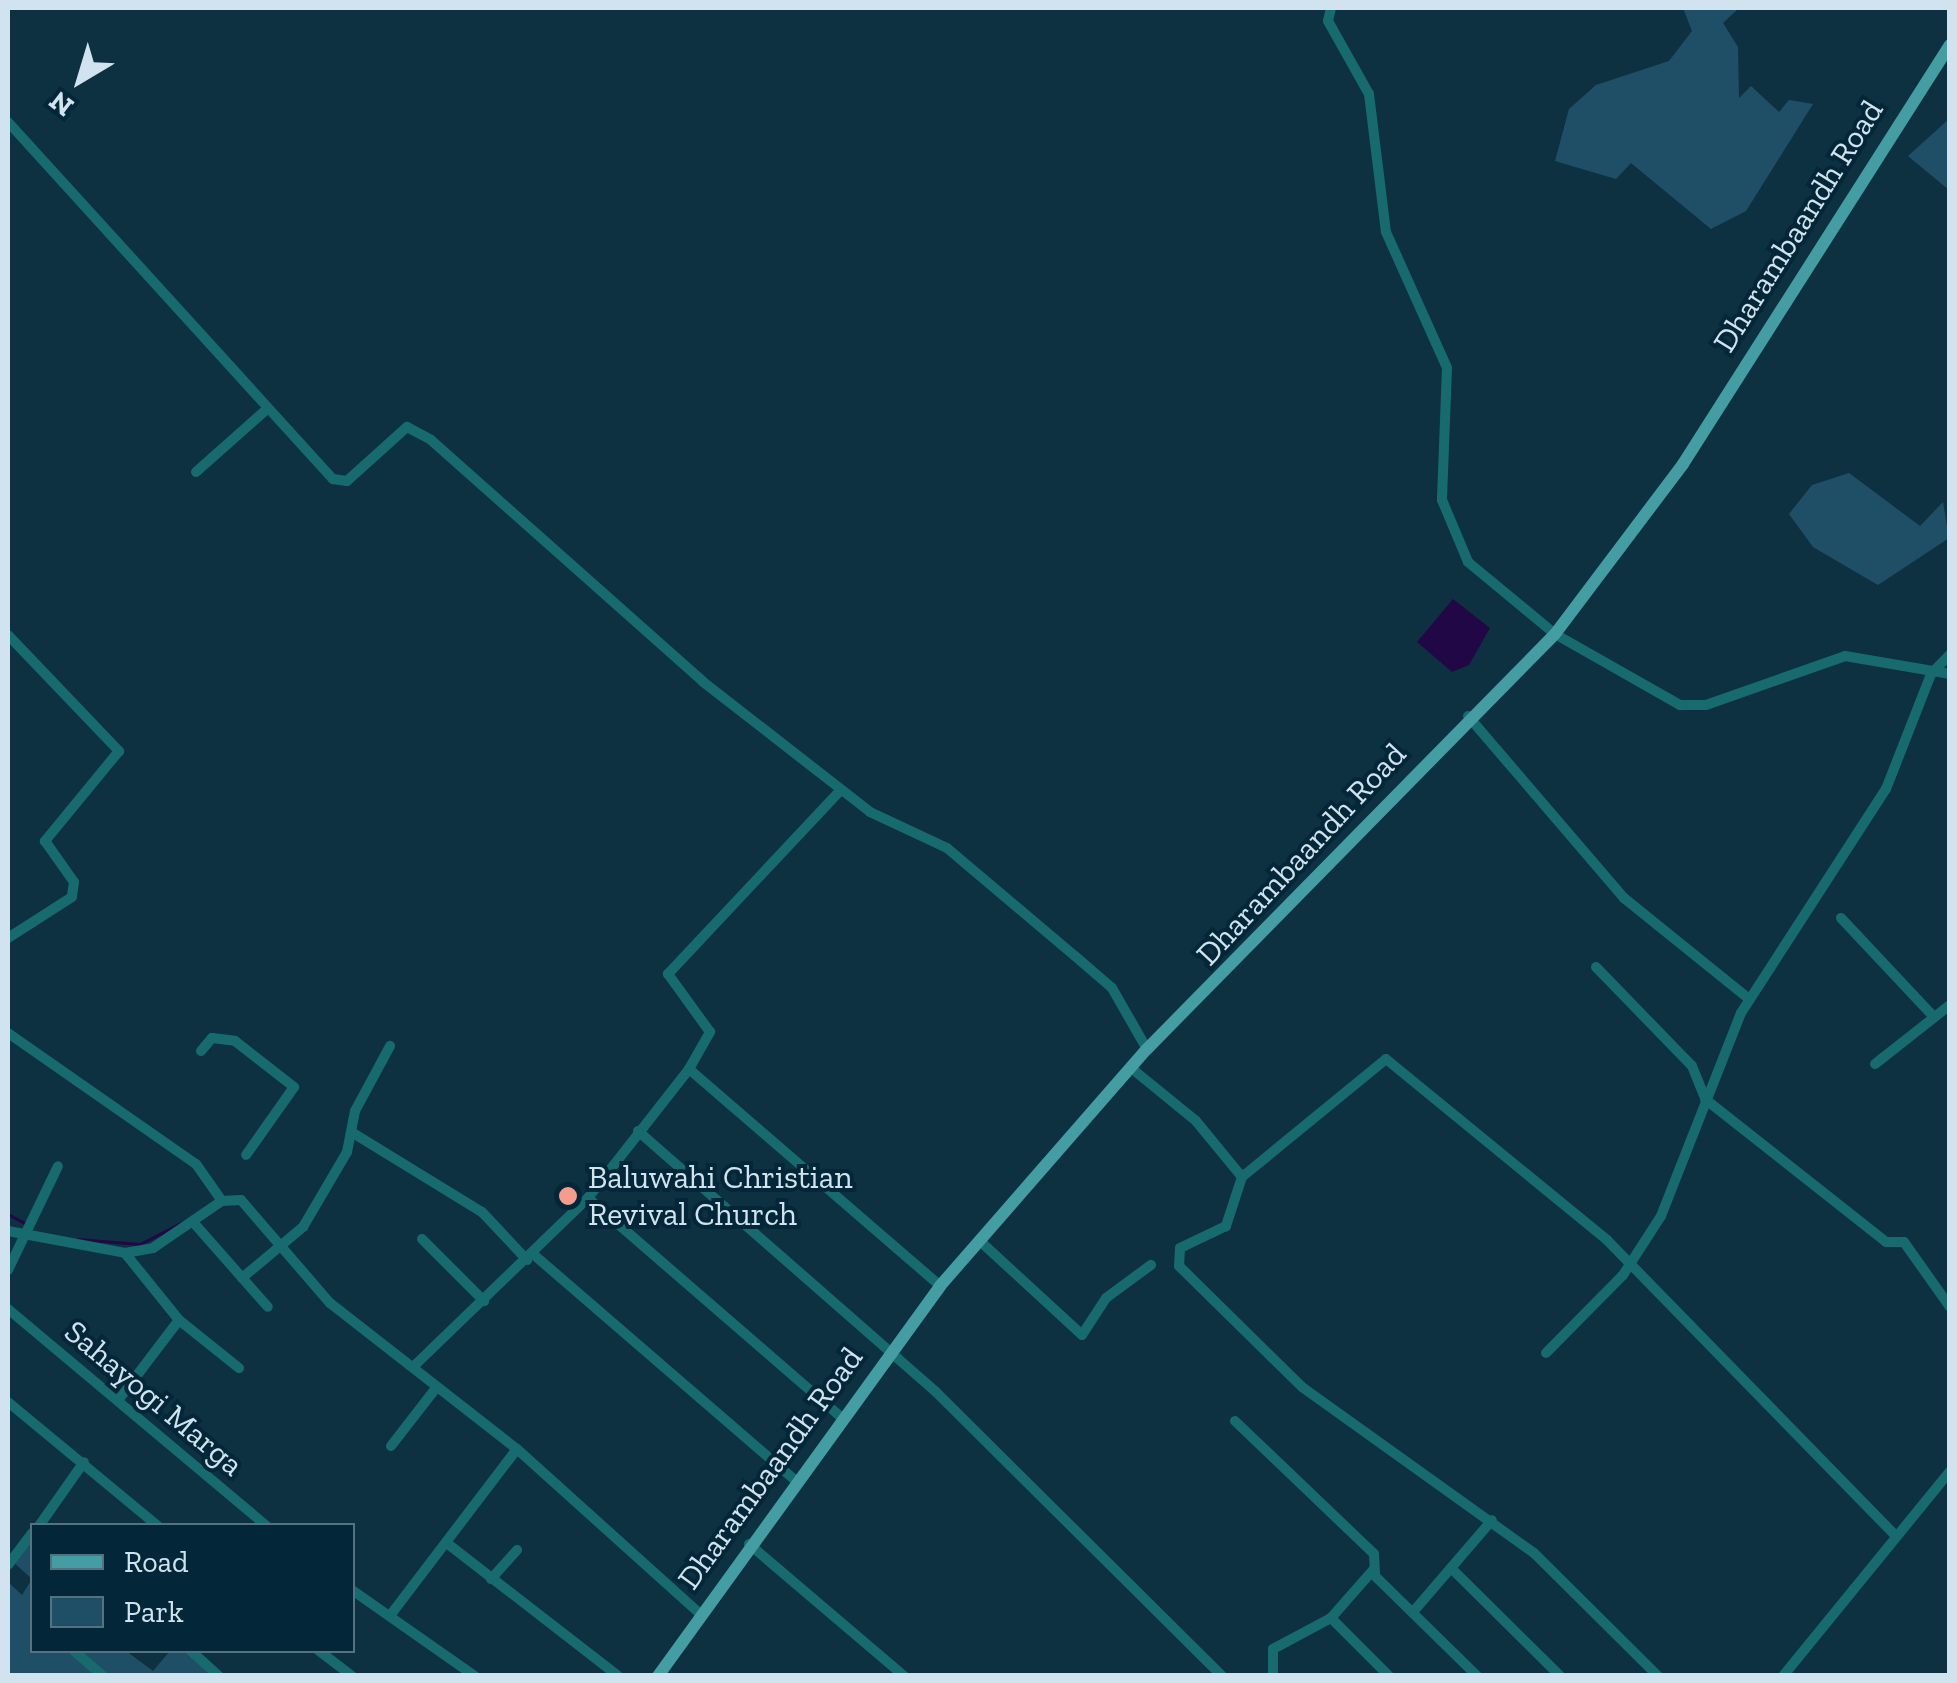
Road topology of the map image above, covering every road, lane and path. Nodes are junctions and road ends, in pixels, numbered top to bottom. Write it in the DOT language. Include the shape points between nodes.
graph roads {
  1 [pos="1330,8"];
  2 [pos="1950,46"];
  3 [pos="8,122"];
  4 [pos="266,410"];
  5 [pos="196,472"];
  6 [pos="1556,634"];
  7 [pos="8,635"];
  8 [pos="1950,654"];
  9 [pos="1931,674"];
  10 [pos="1950,674"];
  11 [pos="1467,716"];
  12 [pos="840,791"];
  13 [pos="1840,918"];
  14 [pos="8,938"];
  15 [pos="1596,967"];
  16 [pos="1749,998"];
  17 [pos="1950,1005"];
  18 [pos="1933,1016"];
  19 [pos="8,1032"];
  20 [pos="390,1046"];
  21 [pos="1148,1049"];
  22 [pos="201,1050"];
  23 [pos="1875,1064"];
  24 [pos="689,1069"];
  25 [pos="1136,1072"];
  26 [pos="1705,1100"];
  27 [pos="638,1132"];
  28 [pos="353,1133"];
  29 [pos="246,1154"];
  30 [pos="58,1166"];
  31 [pos="1242,1177"];
  32 [pos="588,1198"];
  33 [pos="222,1201"];
  34 [pos="193,1222"];
  35 [pos="8,1231"];
  36 [pos="24,1239"];
  37 [pos="422,1239"];
  38 [pos="981,1242"];
  39 [pos="286,1250"];
  40 [pos="125,1253"];
  41 [pos="530,1257"];
  42 [pos="1151,1265"];
  43 [pos="1629,1268"];
  44 [pos="8,1270"];
  45 [pos="242,1278"];
  46 [pos="940,1286"];
  47 [pos="484,1301"];
  48 [pos="268,1307"];
  49 [pos="1950,1307"];
  50 [pos="8,1309"];
  51 [pos="179,1320"];
  52 [pos="886,1353"];
  53 [pos="1546,1353"];
  54 [pos="413,1367"];
  55 [pos="239,1368"];
  56 [pos="436,1388"];
  57 [pos="119,1399"];
  58 [pos="8,1402"];
  59 [pos="841,1417"];
  60 [pos="1235,1421"];
  61 [pos="391,1446"];
  62 [pos="517,1450"];
  63 [pos="84,1462"];
  64 [pos="1950,1471"];
  65 [pos="796,1480"];
  66 [pos="1492,1520"];
  67 [pos="41,1523"];
  68 [pos="155,1523"];
  69 [pos="264,1523"];
  70 [pos="1896,1535"];
  71 [pos="30,1537"];
  72 [pos="448,1544"];
  73 [pos="749,1544"];
  74 [pos="517,1550"];
  75 [pos="8,1565"];
  76 [pos="1450,1568"];
  77 [pos="1374,1569"];
  78 [pos="491,1579"];
  79 [pos="355,1592"];
  80 [pos="1413,1612"];
  81 [pos="392,1613"];
  82 [pos="700,1614"];
  83 [pos="1331,1618"];
  84 [pos="76,1653"];
  85 [pos="193,1653"];
  86 [pos="322,1653"];
  87 [pos="103,1676"];
  88 [pos="218,1676"];
  89 [pos="352,1676"];
  90 [pos="476,1676"];
  91 [pos="618,1676"];
  92 [pos="658,1676"];
  93 [pos="904,1676"];
  94 [pos="1222,1676"];
  95 [pos="1274,1676"];
  96 [pos="1388,1676"];
  97 [pos="1477,1676"];
  98 [pos="1560,1676"];
  99 [pos="1658,1676"];
  100 [pos="1782,1676"];
  1 -- 6 [label="street" via="1328,22 1370,94 1386,232 1446,368 1440,449 1453,534 1480,574"];
  2 -- 6 [label="main road, Dharambaandh Road" via="1684,464"];
  3 -- 4 [label="street"];
  4 -- 5 [label="street"];
  4 -- 12 [label="street" via="333,479 347,481 401,429 432,440"];
  6 -- 9 [label="street" via="1680,705 1706,705 1845,656"];
  6 -- 11 [label="main road, Dharambaandh Road"];
  7 -- 14 [label="street" via="120,751 45,841 74,882 72,897"];
  8 -- 9 [label="street"];
  9 -- 10 [label="street"];
  9 -- 16 [label="street" via="1886,789"];
  11 -- 16 [label="street" via="1624,898"];
  11 -- 21 [label="main road, Dharambaandh Road"];
  12 -- 21 [label="street" via="947,848 1112,988"];
  12 -- 24 [label="street" via="668,974 710,1032"];
  13 -- 18 [label="street"];
  15 -- 26 [label="street" via="1692,1066"];
  16 -- 26 [label="street"];
  17 -- 18 [label="street"];
  18 -- 23 [label="street"];
  19 -- 33 [label="street" via="196,1164"];
  20 -- 28 [label="street"];
  21 -- 25 [label="main road, Dharambaandh Road"];
  22 -- 29 [label="street" via="212,1038 236,1041 294,1087"];
  24 -- 27 [label="street"];
  24 -- 46 [label="street"];
  25 -- 31 [label="street" via="1196,1121"];
  25 -- 38 [label="main road, Dharambaandh Road"];
  26 -- 43 [label="street" via="1662,1216"];
  26 -- 49 [label="street" via="1757,1132 1886,1242 1904,1242"];
  27 -- 32 [label="street"];
  27 -- 52 [label="street"];
  28 -- 39 [label="street"];
  28 -- 41 [label="street" via="482,1212"];
  30 -- 36 [label="street"];
  31 -- 43 [label="street" via="1386,1059"];
  31 -- 66 [label="street" via="1226,1226 1180,1248 1179,1266 1302,1387"];
  32 -- 41 [label="street"];
  32 -- 59 [label="street"];
  33 -- 34 [label="street"];
  33 -- 39 [label="street" via="241,1200"];
  34 -- 40 [label="street"];
  34 -- 45 [label="street"];
  35 -- 36 [label="street"];
  36 -- 40 [label="street"];
  36 -- 44 [label="street"];
  37 -- 47 [label="street"];
  38 -- 42 [label="street" via="1082,1335 1106,1298"];
  38 -- 46 [label="main road, Dharambaandh Road"];
  39 -- 45 [label="street"];
  39 -- 54 [label="street" via="330,1303"];
  40 -- 51 [label="street"];
  41 -- 47 [label="street"];
  41 -- 65 [label="street"];
  43 -- 53 [label="street"];
  43 -- 70 [label="street"];
  45 -- 48 [label="street"];
  46 -- 52 [label="main road, Dharambaandh Road"];
  47 -- 54 [label="street"];
  50 -- 57 [label="street, Sahayogi Marga"];
  51 -- 55 [label="street"];
  51 -- 57 [label="street"];
  52 -- 59 [label="main road, Dharambaandh Road"];
  52 -- 94 [label="street"];
  54 -- 56 [label="street"];
  56 -- 61 [label="street"];
  56 -- 62 [label="street"];
  57 -- 69 [label="street, Sahayogi Marga"];
  58 -- 63 [label="street"];
  59 -- 65 [label="main road, Dharambaandh Road"];
  60 -- 77 [label="street" via="1374,1554"];
  62 -- 72 [label="street"];
  62 -- 82 [label="street"];
  63 -- 67 [label="street"];
  63 -- 68 [label="street"];
  64 -- 70 [label="street"];
  65 -- 73 [label="main road, Dharambaandh Road"];
  66 -- 76 [label="street"];
  66 -- 99 [label="street"];
  70 -- 100 [label="street"];
  71 -- 75 [label="street"];
  72 -- 78 [label="street"];
  72 -- 81 [label="street"];
  73 -- 82 [label="main road, Dharambaandh Road"];
  73 -- 93 [label="street"];
  74 -- 78 [label="street"];
  76 -- 80 [label="street"];
  76 -- 98 [label="street"];
  77 -- 80 [label="street"];
  77 -- 83 [label="street"];
  78 -- 91 [label="street"];
  79 -- 81 [label="street"];
  80 -- 97 [label="street"];
  81 -- 90 [label="street"];
  82 -- 92 [label="main road, Dharambaandh Road"];
  83 -- 95 [label="street" via="1272,1649"];
  83 -- 96 [label="street"];
  84 -- 87 [label="street"];
  85 -- 88 [label="street"];
  86 -- 89 [label="street"];
}
